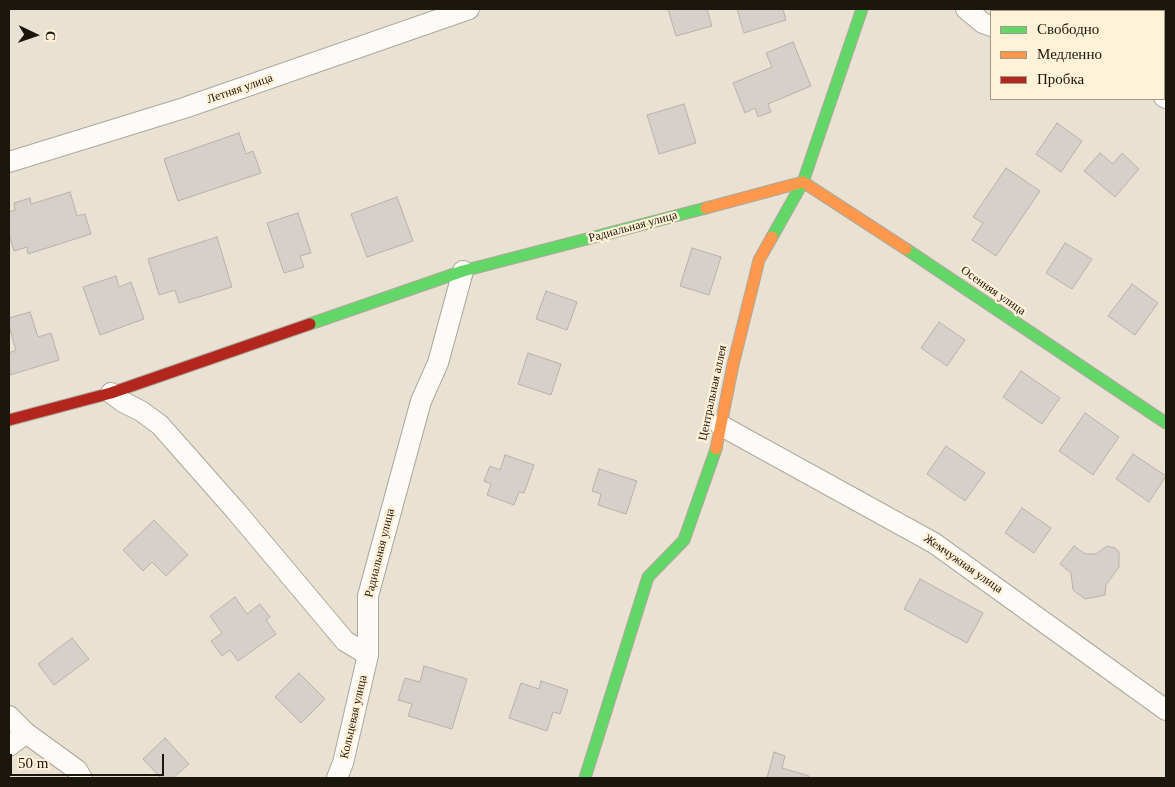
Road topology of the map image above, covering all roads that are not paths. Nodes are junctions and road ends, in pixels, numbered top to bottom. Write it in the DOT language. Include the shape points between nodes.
graph roads {
  1 [pos="469,9"];
  2 [pos="862,9"];
  3 [pos="966,9"];
  4 [pos="990,26"];
  5 [pos="9,162"];
  6 [pos="803,182"];
  7 [pos="463,271"];
  8 [pos="111,392"];
  9 [pos="9,420"];
  10 [pos="1166,423"];
  11 [pos="720,425"];
  12 [pos="368,655"];
  13 [pos="1166,710"];
  14 [pos="9,716"];
  15 [pos="26,733"];
  16 [pos="9,746"];
  17 [pos="82,778"];
  18 [pos="337,778"];
  19 [pos="585,778"];
  1 -- 5 [label="street, Летняя улица" via="184,108"];
  2 -- 6 [label="street, Центральная аллея"];
  3 -- 4 [label="street"];
  6 -- 7 [label="street, Радиальная улица"];
  6 -- 10 [label="street, Осенняя улица"];
  6 -- 11 [label="street, Центральная аллея" via="759,260"];
  7 -- 8 [label="street, Радиальная улица"];
  7 -- 12 [label="street, Радиальная улица" via="438,363 421,401 368,596"];
  8 -- 9 [label="street, Радиальная улица"];
  8 -- 12 [label="street" via="160,425 345,642"];
  11 -- 13 [label="street, Жемчужная улица" via="934,543"];
  11 -- 19 [label="street, Центральная аллея" via="714,457 684,540 648,577"];
  12 -- 18 [label="street, Кольцевая улица"];
  14 -- 15 [label="street"];
  15 -- 16 [label="street"];
  15 -- 17 [label="street" via="77,770"];
}
